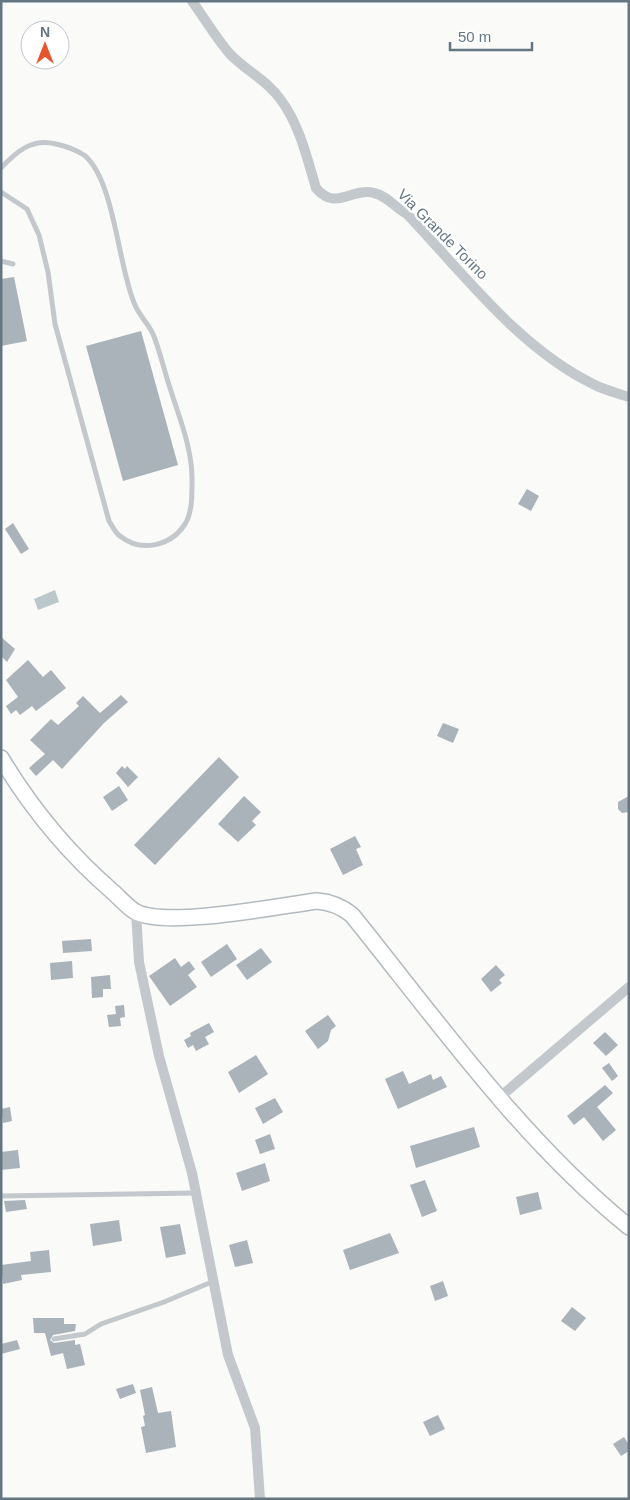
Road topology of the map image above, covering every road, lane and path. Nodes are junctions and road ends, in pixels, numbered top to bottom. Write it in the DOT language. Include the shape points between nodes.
graph roads {
  1 [pos="192,1"];
  2 [pos="1,168"];
  3 [pos="1,192"];
  4 [pos="1,261"];
  5 [pos="13,264"];
  6 [pos="629,397"];
  7 [pos="1,758"];
  8 [pos="136,912"];
  9 [pos="629,987"];
  10 [pos="500,1097"];
  11 [pos="196,1193"];
  12 [pos="1,1196"];
  13 [pos="629,1227"];
  14 [pos="214,1280"];
  15 [pos="54,1339"];
  16 [pos="260,1499"];
  1 -- 6 [label="street, Via Grande Torino" via="230,54 266,83 280,99 294,120 316,188 321,194 328,199 374,192 386,197 407,214 512,327 593,384"];
  2 -- 3 [label="lane" via="24,147 36,142 50,142 84,156 96,170 102,184 135,304 152,333 190,450 191,495 186,523 173,537 159,545 136,545 118,536 109,521 55,324 39,235 27,209"];
  4 -- 5 [label="lane"];
  7 -- 8 [label="street" via="18,786 57,836 98,880"];
  8 -- 10 [label="street" via="171,919 317,901 336,904 352,915"];
  8 -- 11 [label="street" via="139,962 159,1056"];
  9 -- 10 [label="street"];
  10 -- 13 [label="street" via="572,1176"];
  11 -- 12 [label="lane"];
  11 -- 14 [label="street"];
  14 -- 15 [label="lane" via="101,1324 85,1334"];
  14 -- 16 [label="street" via="228,1355 255,1428"];
}
